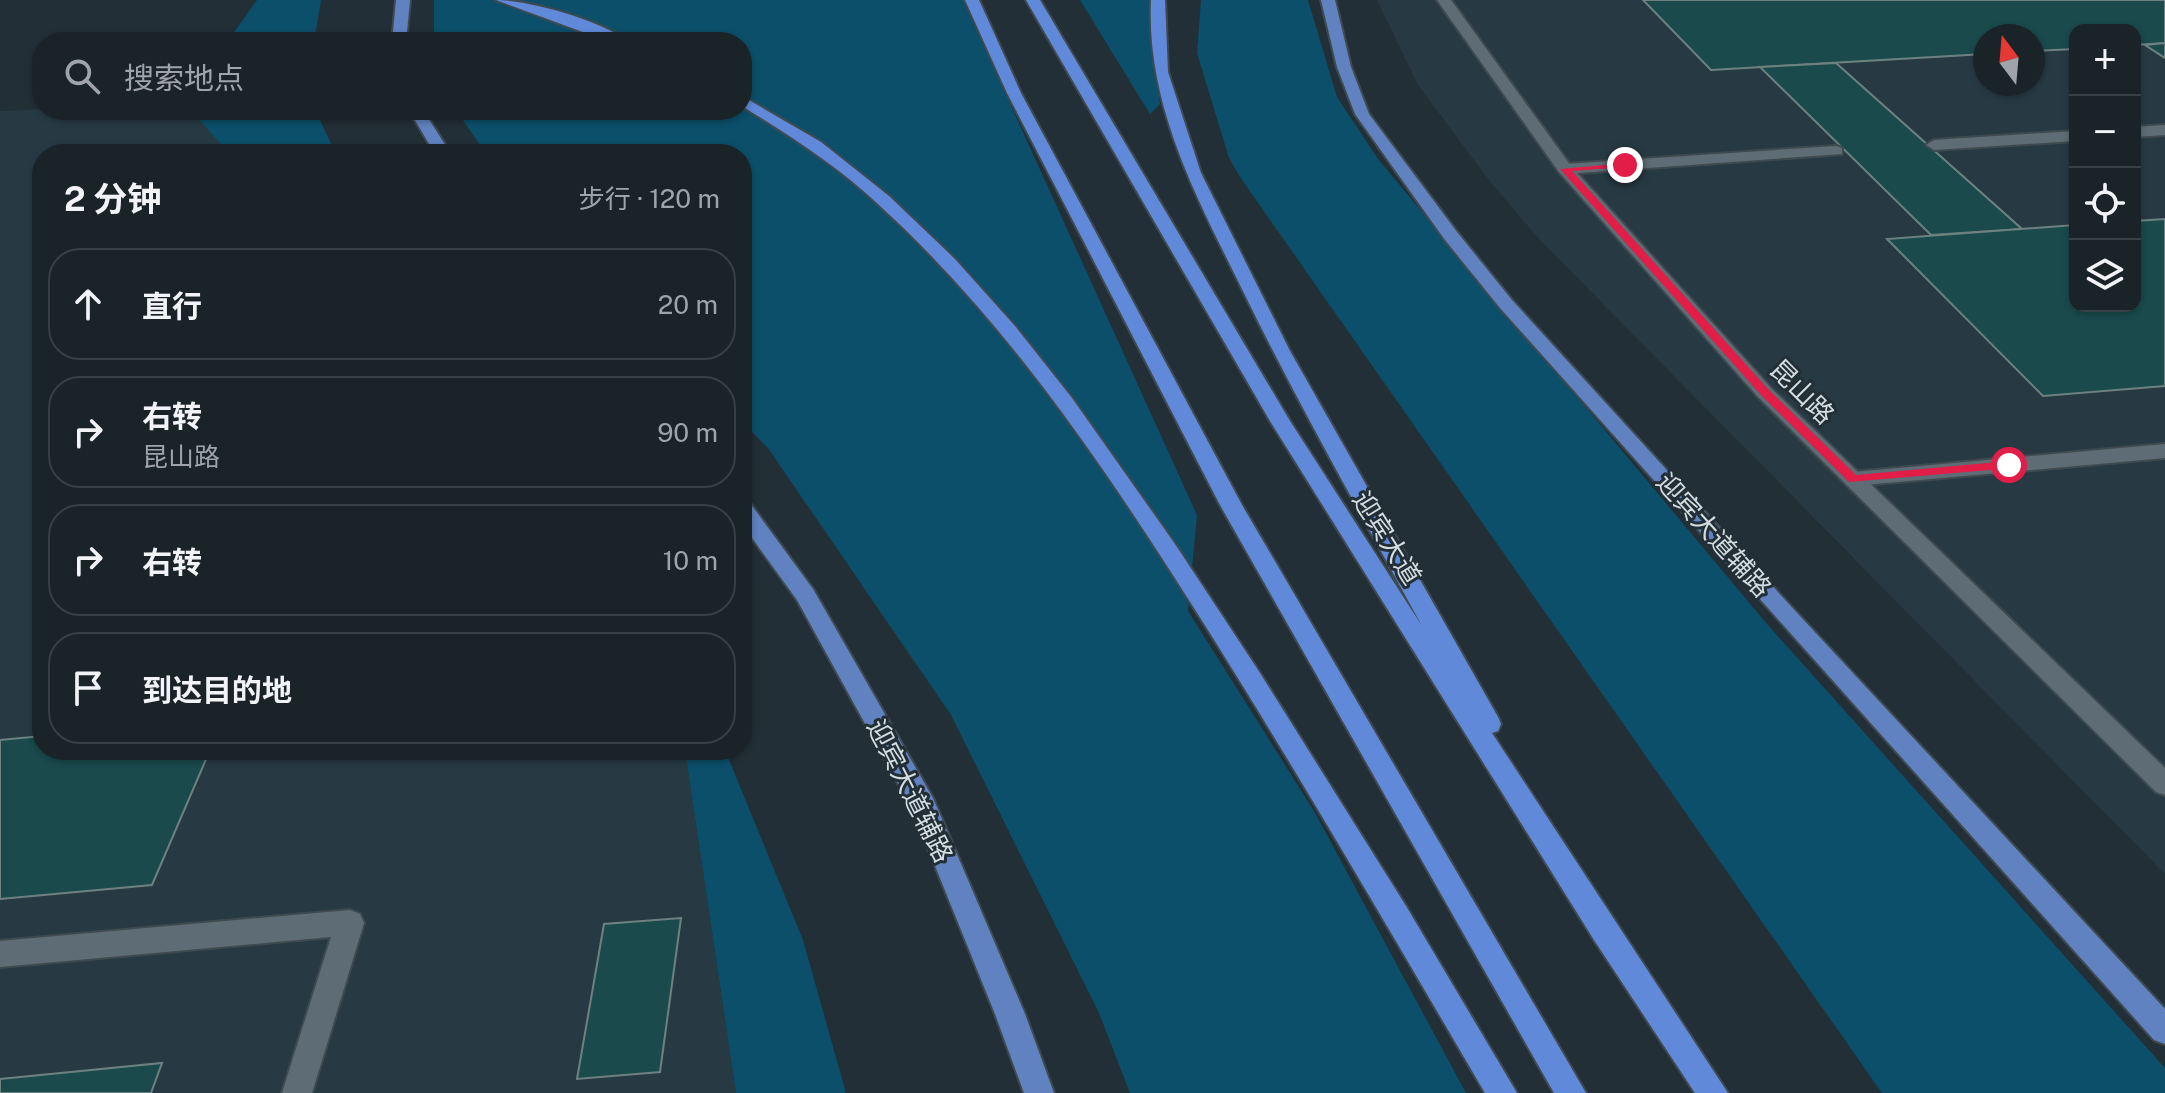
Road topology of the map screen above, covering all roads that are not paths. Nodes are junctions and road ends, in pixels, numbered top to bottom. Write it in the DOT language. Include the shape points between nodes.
graph roads {
  1 [pos="403,0"];
  2 [pos="503,0"];
  3 [pos="972,0"];
  4 [pos="1033,0"];
  5 [pos="1158,0"];
  6 [pos="1328,0"];
  7 [pos="1444,0"];
  8 [pos="400,32"];
  9 [pos="599,32"];
  10 [pos="752,105"];
  11 [pos="422,120"];
  12 [pos="2165,130"];
  13 [pos="2141,132"];
  14 [pos="2069,136"];
  15 [pos="437,144"];
  16 [pos="1934,145"];
  17 [pos="1836,151"];
  18 [pos="1565,169"];
  19 [pos="2165,451"];
  20 [pos="1853,479"];
  21 [pos="752,522"];
  22 [pos="2165,784"];
  23 [pos="1604,931"];
  24 [pos="0,954"];
  25 [pos="2165,1030"];
  26 [pos="297,1093"];
  27 [pos="1039,1093"];
  28 [pos="1502,1093"];
  29 [pos="1571,1093"];
  30 [pos="1713,1093"];
  1 -- 8 [label="main road"];
  2 -- 9 [label="highway"];
  3 -- 29 [label="highway" via="1014,93 1231,505"];
  4 -- 23 [label="highway, 迎宾大道" via="1280,421"];
  5 -- 23 [label="highway" via="1161,72 1193,173 1222,235 1281,351"];
  6 -- 25 [label="main road, 迎宾大道辅路" via="1362,114 1451,236 1779,608"];
  7 -- 18 [label="street, 昆山路"];
  10 -- 28 [label="highway" via="790,126 868,186 948,262 1126,484 1302,757"];
  11 -- 15 [label="main road"];
  12 -- 13 [label="street"];
  14 -- 16 [label="street"];
  17 -- 18 [label="street"];
  18 -- 20 [label="street, 昆山路" via="1765,393"];
  19 -- 20 [label="street"];
  20 -- 22 [label="street, 昆山路"];
  21 -- 27 [label="main road, 迎宾大道辅路" via="805,595 924,806"];
  23 -- 30 [label="highway, 迎宾大道"];
  24 -- 26 [label="street" via="350,923"];
}
